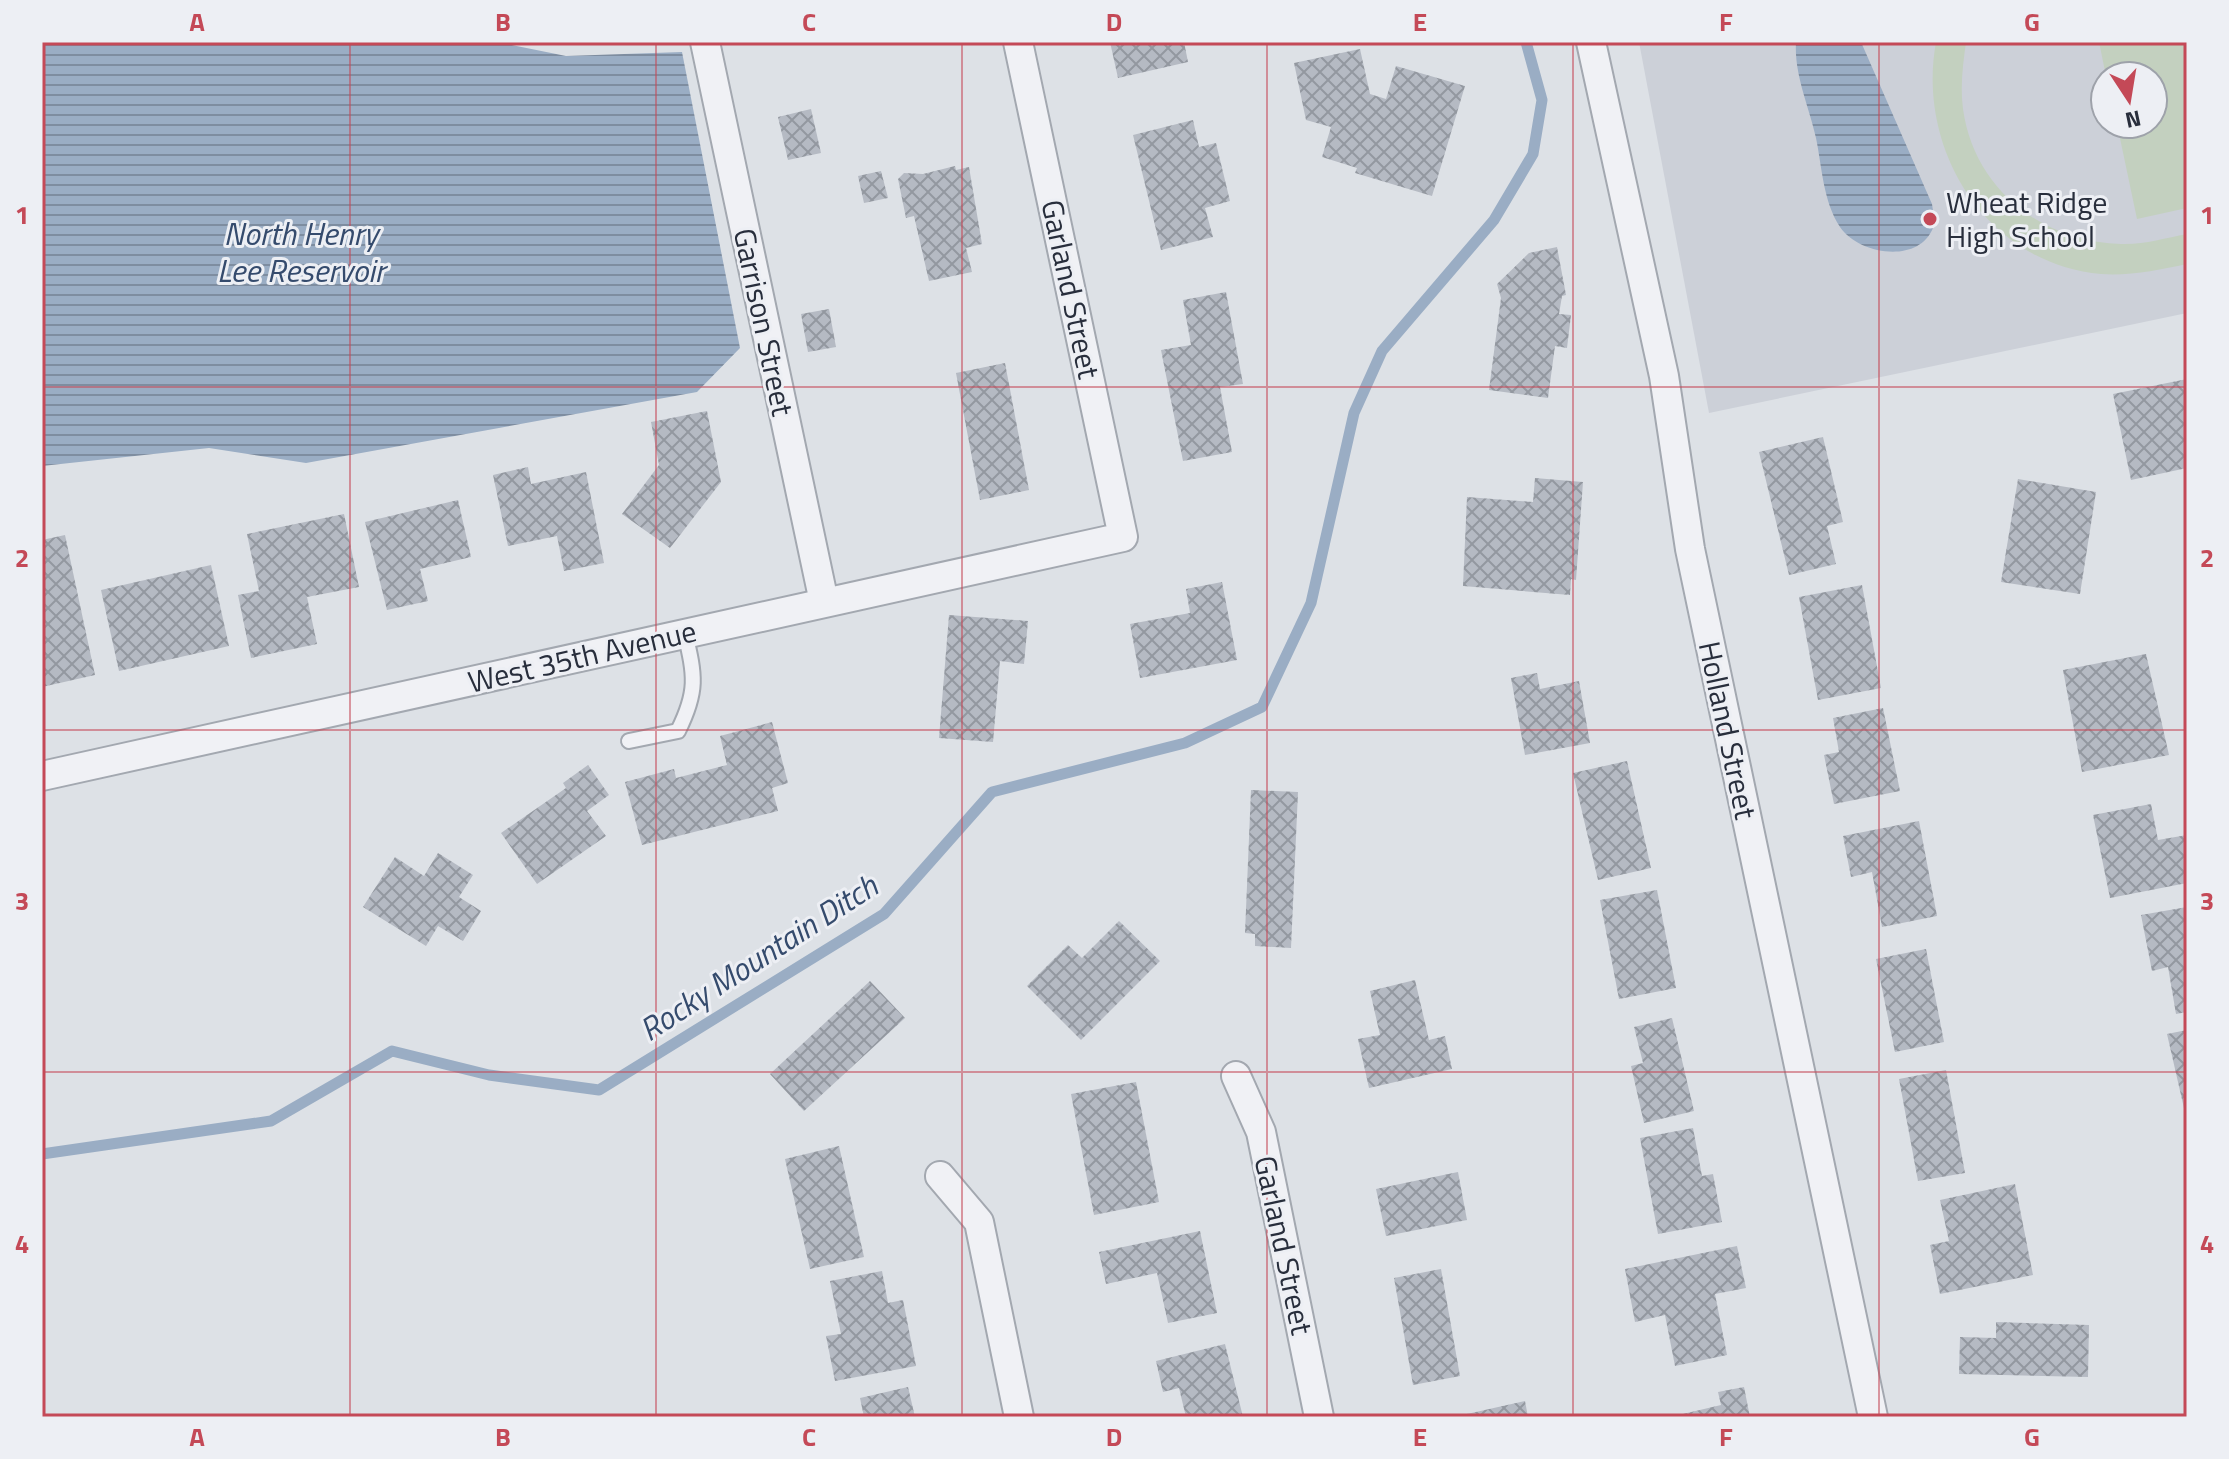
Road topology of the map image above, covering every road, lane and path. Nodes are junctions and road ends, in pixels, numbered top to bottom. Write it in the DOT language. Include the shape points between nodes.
graph roads {
  1 [pos="705,42"];
  2 [pos="1018,42"];
  3 [pos="1591,42"];
  4 [pos="1123,537"];
  5 [pos="824,602"];
  6 [pos="685,633"];
  7 [pos="629,741"];
  8 [pos="42,776"];
  9 [pos="1236,1076"];
  10 [pos="940,1176"];
  11 [pos="1019,1417"];
  12 [pos="1319,1417"];
  13 [pos="1873,1417"];
  1 -- 5 [label="street, Garrison Street"];
  2 -- 4 [label="street, Garland Street"];
  3 -- 13 [label="street, Holland Street" via="1664,376 1690,549"];
  4 -- 5 [label="street, West 35th Avenue"];
  5 -- 6 [label="street, West 35th Avenue"];
  6 -- 7 [label="lane" via="695,679 692,702 678,731"];
  6 -- 8 [label="street, West 35th Avenue"];
  9 -- 12 [label="street, Garland Street" via="1261,1132"];
  10 -- 11 [label="street" via="979,1222"];
}
